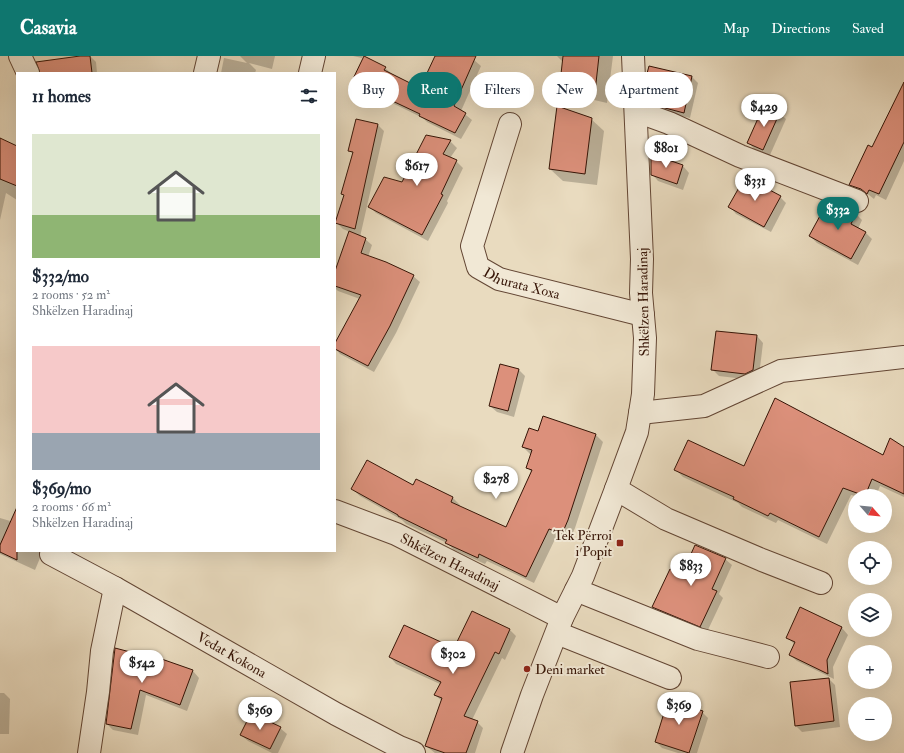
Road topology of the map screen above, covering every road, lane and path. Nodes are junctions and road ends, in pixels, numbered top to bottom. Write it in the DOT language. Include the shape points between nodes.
graph roads {
  1 [pos="20,56"];
  2 [pos="209,56"];
  3 [pos="314,56"];
  4 [pos="633,56"];
  5 [pos="28,72"];
  6 [pos="205,72"];
  7 [pos="310,72"];
  8 [pos="636,111"];
  9 [pos="510,124"];
  10 [pos="857,201"];
  11 [pos="643,315"];
  12 [pos="904,357"];
  13 [pos="640,413"];
  14 [pos="616,489"];
  15 [pos="336,511"];
  16 [pos="51,554"];
  17 [pos="822,583"];
  18 [pos="115,588"];
  19 [pos="576,590"];
  20 [pos="559,626"];
  21 [pos="768,657"];
  22 [pos="670,678"];
  23 [pos="89,753"];
  24 [pos="414,753"];
  25 [pos="512,753"];
  1 -- 5 [label="street"];
  2 -- 6 [label="street"];
  3 -- 7 [label="street"];
  4 -- 8 [label="street, Shkëlzen Haradinaj"];
  8 -- 10 [label="street" via="669,123 740,156"];
  8 -- 11 [label="street, Shkëlzen Haradinaj"];
  9 -- 11 [label="street, Dhurata Xoxa" via="472,246 478,267 499,279"];
  11 -- 13 [label="street, Shkëlzen Haradinaj" via="645,338"];
  12 -- 13 [label="street" via="781,371 704,406"];
  13 -- 14 [label="street, Shkëlzen Haradinaj" via="637,432"];
  14 -- 17 [label="street" via="666,519"];
  14 -- 19 [label="street, Shkëlzen Haradinaj"];
  15 -- 20 [label="street, Shkëlzen Haradinaj" via="396,534"];
  16 -- 18 [label="street, Vedat Kokona"];
  18 -- 23 [label="street" via="102,650"];
  18 -- 24 [label="street, Vedat Kokona" via="336,714"];
  19 -- 20 [label="street, Shkëlzen Haradinaj"];
  19 -- 21 [label="street" via="698,639"];
  20 -- 22 [label="street"];
  20 -- 25 [label="street, Shkëlzen Haradinaj"];
}
